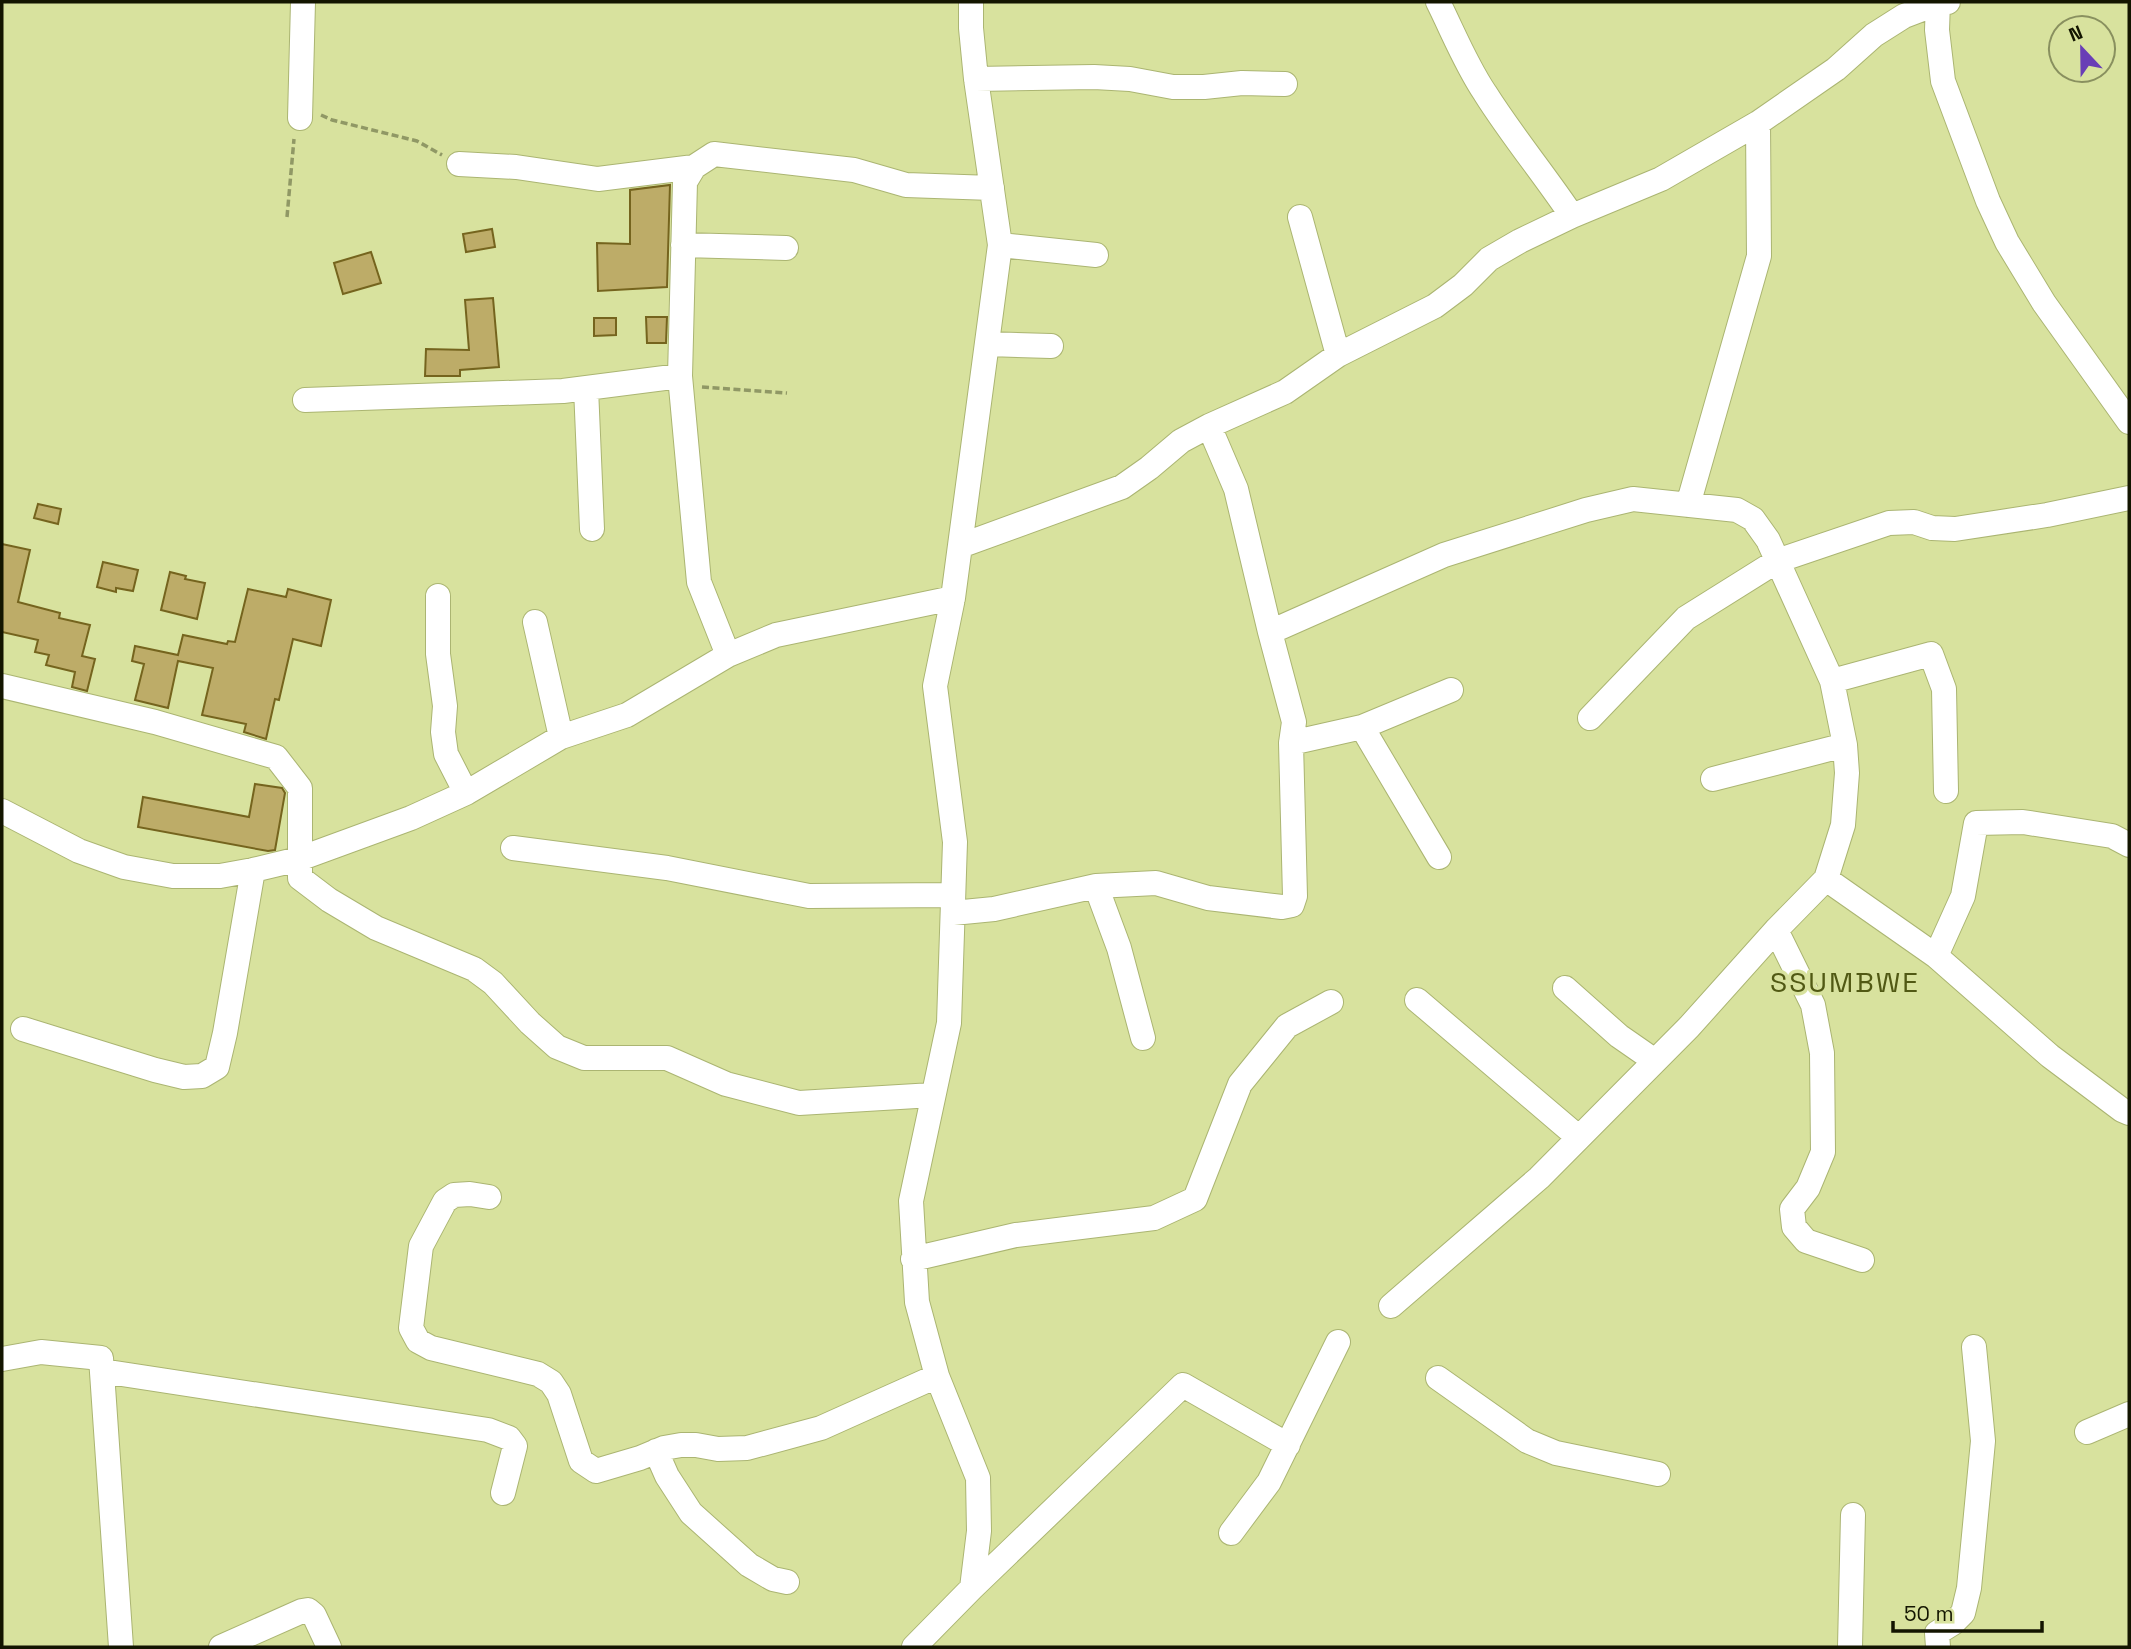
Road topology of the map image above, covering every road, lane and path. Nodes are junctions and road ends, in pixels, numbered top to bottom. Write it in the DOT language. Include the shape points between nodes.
graph roads {
  1 [pos="303,2"];
  2 [pos="971,2"];
  3 [pos="1438,2"];
  4 [pos="1941,2"];
  5 [pos="976,79"];
  6 [pos="1285,84"];
  7 [pos="300,111"];
  8 [pos="1758,123"];
  9 [pos="459,164"];
  10 [pos="694,167"];
  11 [pos="992,188"];
  12 [pos="1572,216"];
  13 [pos="286,217"];
  14 [pos="1300,217"];
  15 [pos="1000,244"];
  16 [pos="683,245"];
  17 [pos="786,248"];
  18 [pos="1096,255"];
  19 [pos="987,344"];
  20 [pos="1051,346"];
  21 [pos="1338,355"];
  22 [pos="680,381"];
  23 [pos="586,388"];
  24 [pos="787,393"];
  25 [pos="305,400"];
  26 [pos="2129,422"];
  27 [pos="1209,426"];
  28 [pos="2129,498"];
  29 [pos="1688,505"];
  30 [pos="593,529"];
  31 [pos="960,546"];
  32 [pos="1777,561"];
  33 [pos="438,596"];
  34 [pos="953,598"];
  35 [pos="535,622"];
  36 [pos="1270,632"];
  37 [pos="727,655"];
  38 [pos="1832,681"];
  39 [pos="2,685"];
  40 [pos="1451,690"];
  41 [pos="1590,718"];
  42 [pos="1362,727"];
  43 [pos="561,737"];
  44 [pos="1291,743"];
  45 [pos="1845,745"];
  46 [pos="1713,779"];
  47 [pos="1946,791"];
  48 [pos="466,793"];
  49 [pos="2,811"];
  50 [pos="2129,845"];
  51 [pos="513,848"];
  52 [pos="1439,857"];
  53 [pos="299,859"];
  54 [pos="253,870"];
  55 [pos="1826,879"];
  56 [pos="1096,886"];
  57 [pos="953,904"];
  58 [pos="1776,930"];
  59 [pos="1936,956"];
  60 [pos="1564,988"];
  61 [pos="1418,1000"];
  62 [pos="1332,1002"];
  63 [pos="23,1029"];
  64 [pos="1143,1038"];
  65 [pos="1655,1061"];
  66 [pos="933,1096"];
  67 [pos="2129,1113"];
  68 [pos="1578,1137"];
  69 [pos="489,1197"];
  70 [pos="913,1259"];
  71 [pos="1862,1260"];
  72 [pos="1391,1307"];
  73 [pos="1338,1342"];
  74 [pos="1975,1347"];
  75 [pos="2,1359"];
  76 [pos="102,1371"];
  77 [pos="937,1376"];
  78 [pos="1438,1378"];
  79 [pos="2129,1414"];
  80 [pos="2087,1432"];
  81 [pos="1288,1444"];
  82 [pos="656,1451"];
  83 [pos="1658,1474"];
  84 [pos="503,1493"];
  85 [pos="1853,1515"];
  86 [pos="1231,1533"];
  87 [pos="787,1582"];
  88 [pos="972,1588"];
  89 [pos="121,1647"];
  90 [pos="221,1647"];
  91 [pos="329,1647"];
  92 [pos="914,1647"];
  93 [pos="1850,1647"];
  94 [pos="1938,1647"];
  1 -- 7 [label="street"];
  2 -- 5 [label="street"];
  3 -- 12 [label="street" via="1483,90"];
  4 -- 8 [label="street" via="1904,16 1874,35 1836,69"];
  4 -- 26 [label="street" via="1937,30 1943,81 1988,201 2044,303"];
  5 -- 6 [label="street" via="1094,77 1183,87"];
  5 -- 11 [label="street"];
  7 -- 9 [label="path" via="417,141"];
  7 -- 13 [label="path"];
  8 -- 12 [label="street" via="1661,179"];
  8 -- 29 [label="street" via="1759,256"];
  9 -- 10 [label="street" via="598,179"];
  10 -- 11 [label="street" via="714,154 854,170 906,185"];
  10 -- 16 [label="street" via="685,183"];
  11 -- 15 [label="street"];
  12 -- 21 [label="street" via="1489,259 1435,306"];
  14 -- 21 [label="street"];
  15 -- 18 [label="street"];
  15 -- 19 [label="street"];
  16 -- 17 [label="street"];
  16 -- 22 [label="street"];
  19 -- 20 [label="street"];
  19 -- 31 [label="street"];
  21 -- 27 [label="street" via="1285,392"];
  22 -- 23 [label="street"];
  22 -- 24 [label="path"];
  22 -- 37 [label="street" via="699,582"];
  23 -- 25 [label="street"];
  23 -- 30 [label="street"];
  27 -- 31 [label="street" via="1181,441 1122,487"];
  27 -- 36 [label="street" via="1236,489"];
  28 -- 32 [label="street" via="1955,529 1889,523"];
  29 -- 32 [label="street" via="1737,510 1753,519"];
  29 -- 36 [label="street" via="1633,499 1586,510 1444,555"];
  31 -- 34 [label="street"];
  32 -- 38 [label="street"];
  32 -- 41 [label="street" via="1686,618"];
  33 -- 48 [label="street" via="446,754"];
  34 -- 37 [label="street" via="776,635"];
  34 -- 57 [label="street" via="936,686 955,842"];
  35 -- 43 [label="street"];
  36 -- 44 [label="street" via="1294,722"];
  37 -- 43 [label="street" via="627,715"];
  38 -- 45 [label="street"];
  38 -- 47 [label="street" via="1931,654 1944,689"];
  39 -- 53 [label="street" via="276,757 300,788"];
  40 -- 42 [label="street"];
  42 -- 44 [label="street"];
  42 -- 52 [label="street"];
  43 -- 48 [label="street"];
  44 -- 56 [label="street" via="1292,905 1208,898 1156,883"];
  45 -- 46 [label="street"];
  45 -- 55 [label="street" via="1843,825"];
  48 -- 53 [label="street"];
  49 -- 54 [label="street" via="79,851 124,867 173,876 220,876"];
  50 -- 59 [label="street" via="2112,836 2023,822 1976,823 1963,896"];
  51 -- 57 [label="street" via="667,868 809,896"];
  53 -- 54 [label="street"];
  53 -- 66 [label="street" via="299,878 330,900 376,928 474,968 557,1047 584,1058 667,1058 726,1084 799,1103"];
  54 -- 63 [label="street" via="216,1067 202,1076 184,1076"];
  55 -- 58 [label="street"];
  55 -- 59 [label="street"];
  56 -- 57 [label="street" via="994,909"];
  56 -- 64 [label="street" via="1119,948"];
  57 -- 66 [label="street" via="949,1023"];
  58 -- 65 [label="street"];
  58 -- 71 [label="street" via="1813,1005 1822,1053 1822,1153 1808,1188 1792,1209 1794,1227 1806,1241"];
  59 -- 67 [label="street" via="2050,1056"];
  60 -- 65 [label="street" via="1619,1037"];
  61 -- 68 [label="street"];
  62 -- 70 [label="street" via="1287,1026 1240,1084 1195,1199 1154,1219 1016,1235"];
  65 -- 68 [label="street"];
  66 -- 70 [label="street" via="911,1201"];
  68 -- 72 [label="street" via="1539,1178"];
  69 -- 82 [label="street" via="454,1195 444,1201 421,1246 411,1328 418,1341 538,1374 551,1382 581,1461 596,1471"];
  70 -- 77 [label="street" via="916,1302"];
  73 -- 81 [label="street"];
  74 -- 94 [label="street" via="1983,1441 1969,1588 1963,1613 1937,1633"];
  75 -- 76 [label="street" via="41,1352 101,1358"];
  76 -- 84 [label="street" via="488,1430 509,1438 515,1446"];
  76 -- 89 [label="street"];
  77 -- 82 [label="street" via="821,1428 747,1448 681,1445"];
  77 -- 88 [label="street" via="978,1478 979,1531"];
  78 -- 83 [label="street" via="1527,1441 1556,1453"];
  79 -- 80 [label="street"];
  81 -- 86 [label="street" via="1269,1482"];
  81 -- 88 [label="street" via="1183,1385"];
  82 -- 87 [label="street" via="691,1513 749,1565"];
  85 -- 93 [label="street"];
  88 -- 92 [label="street"];
  90 -- 91 [label="street" via="308,1610"];
}
